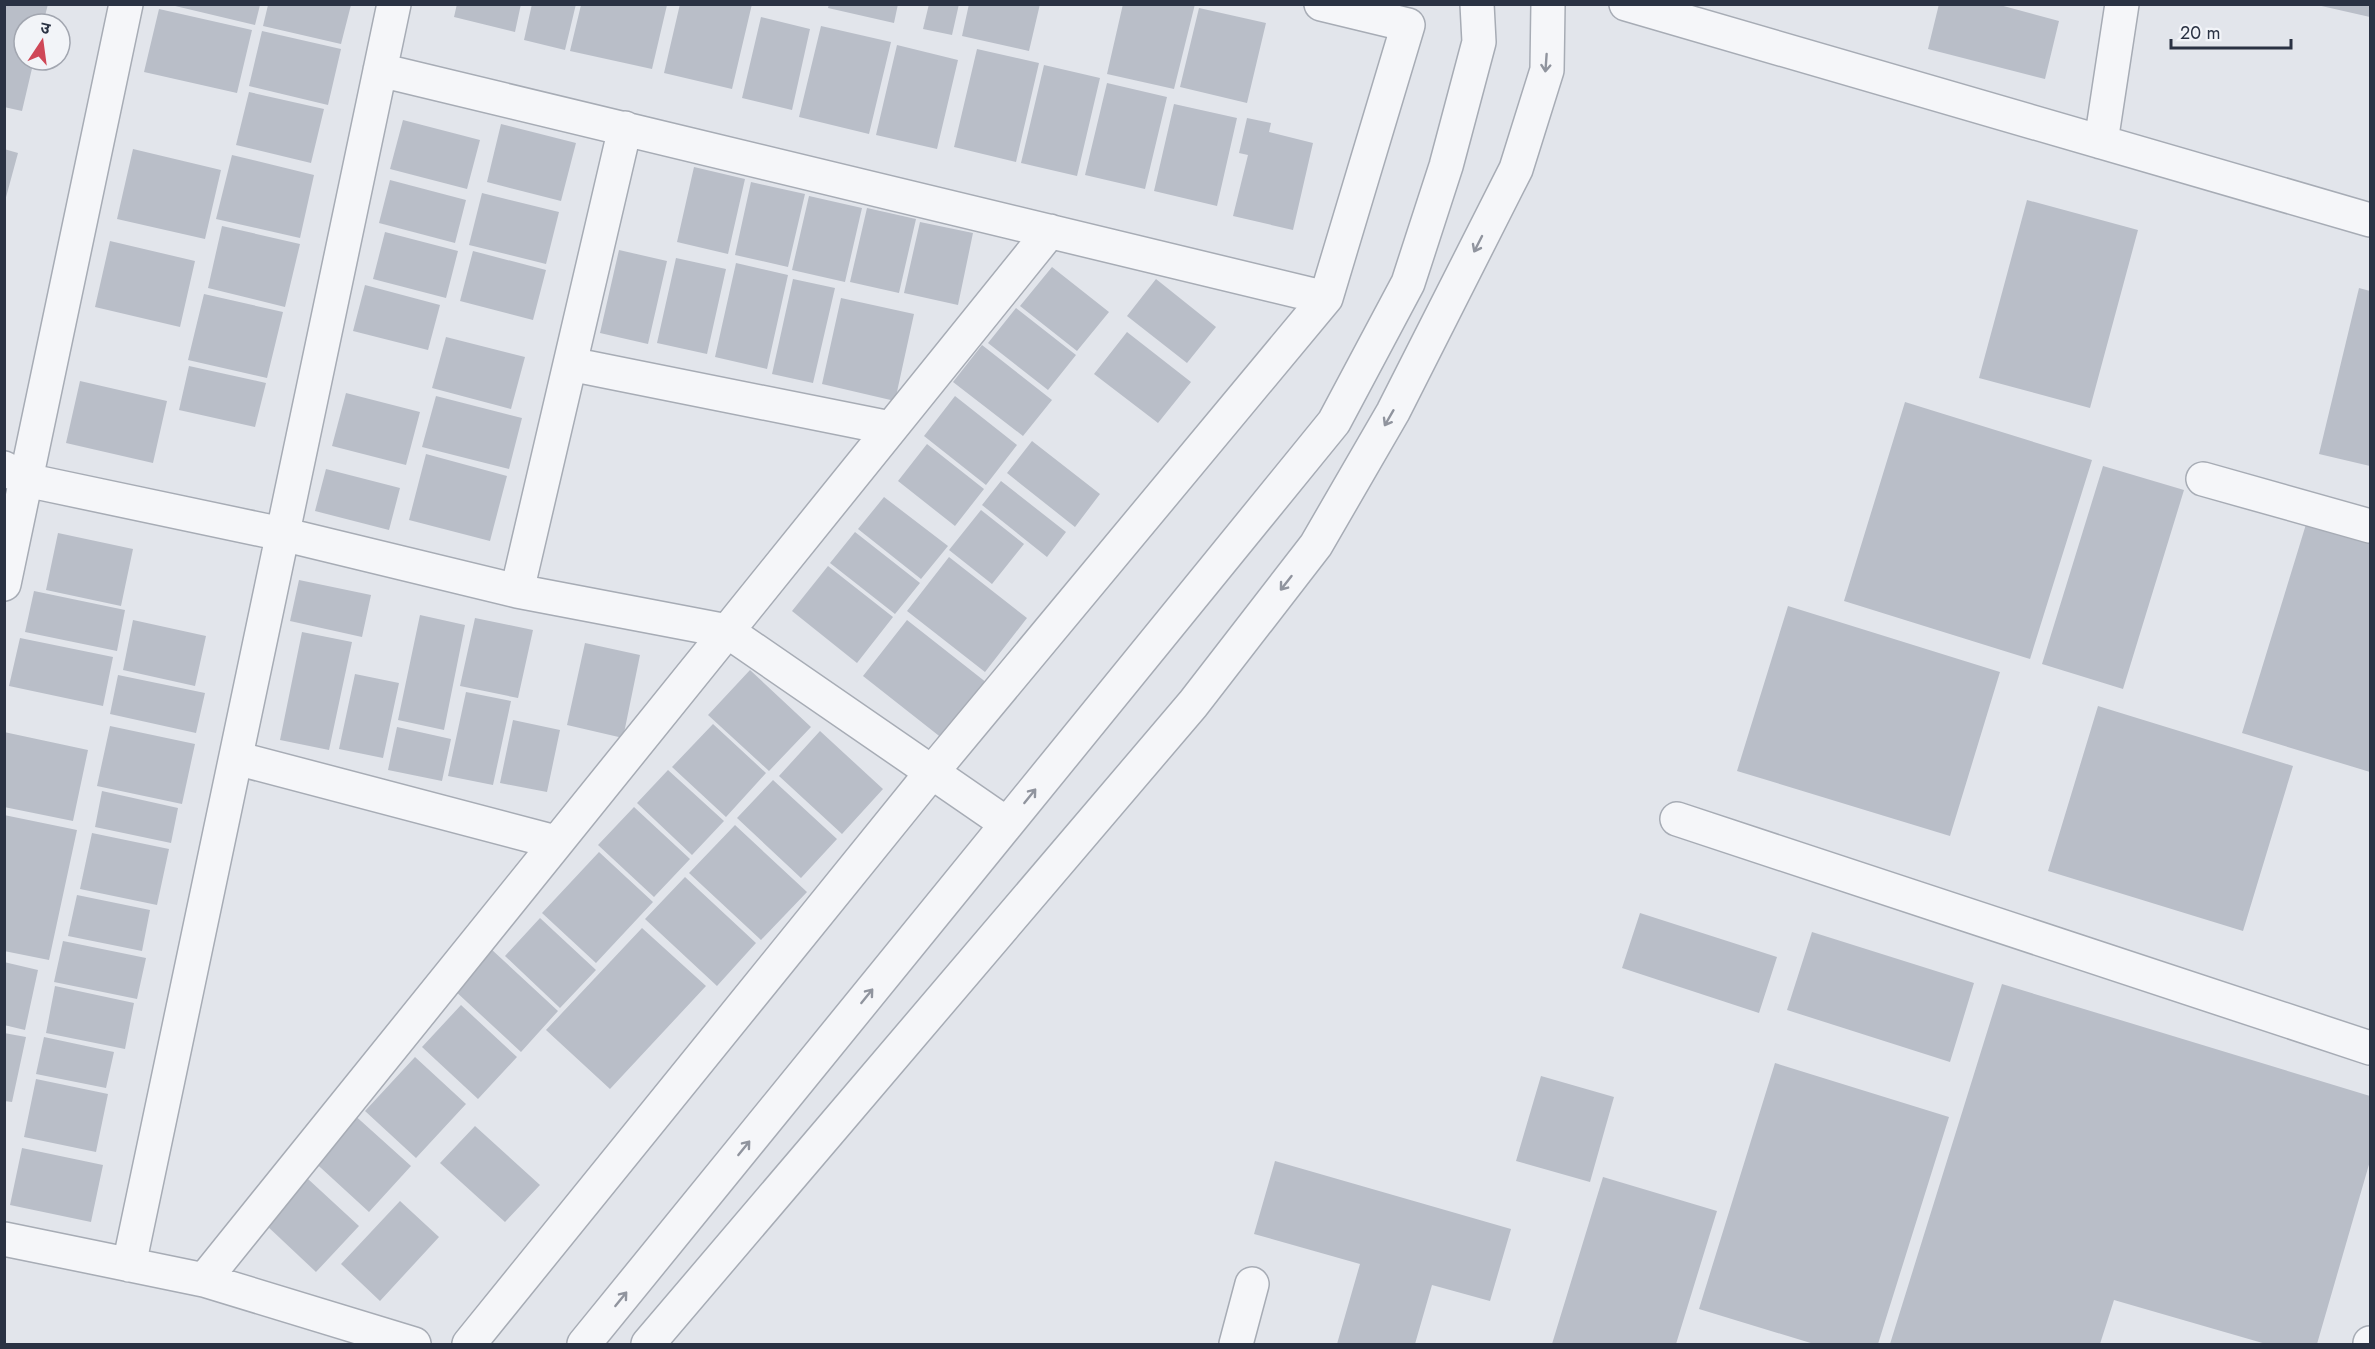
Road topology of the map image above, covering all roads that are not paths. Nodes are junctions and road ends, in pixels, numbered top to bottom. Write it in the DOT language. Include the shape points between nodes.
graph roads {
  1 [pos="126,4"];
  2 [pos="394,4"];
  3 [pos="1321,4"];
  4 [pos="1477,4"];
  5 [pos="1548,4"];
  6 [pos="1626,4"];
  7 [pos="2122,4"];
  8 [pos="380,70"];
  9 [pos="625,129"];
  10 [pos="2101,142"];
  11 [pos="2370,220"];
  12 [pos="1050,231"];
  13 [pos="1326,298"];
  14 [pos="570,364"];
  15 [pos="890,428"];
  16 [pos="15,474"];
  17 [pos="2204,478"];
  18 [pos="2370,526"];
  19 [pos="282,534"];
  20 [pos="4,584"];
  21 [pos="517,591"];
  22 [pos="727,631"];
  23 [pos="236,758"];
  24 [pos="932,772"];
  25 [pos="1677,819"];
  26 [pos="1007,824"];
  27 [pos="555,842"];
  28 [pos="2370,1048"];
  29 [pos="4,1239"];
  30 [pos="129,1265"];
  31 [pos="204,1280"];
  32 [pos="1251,1284"];
  33 [pos="414,1344"];
  34 [pos="468,1344"];
  35 [pos="584,1344"];
  36 [pos="648,1344"];
  37 [pos="1236,1344"];
  1 -- 16 [label="street"];
  2 -- 8 [label="street"];
  3 -- 13 [label="street" via="1408,25"];
  26 -- 4 [label="street, one-way" via="1334,423 1408,284 1446,166 1479,42"];
  5 -- 36 [label="street, one-way" via="1547,70 1516,169 1393,412 1316,545 1193,704"];
  6 -- 10 [label="street"];
  7 -- 10 [label="street"];
  8 -- 9 [label="street"];
  8 -- 19 [label="street"];
  9 -- 12 [label="street"];
  9 -- 14 [label="street"];
  10 -- 11 [label="street"];
  12 -- 13 [label="street"];
  12 -- 15 [label="street"];
  13 -- 24 [label="street"];
  14 -- 15 [label="street"];
  14 -- 21 [label="street"];
  15 -- 22 [label="street"];
  16 -- 19 [label="street"];
  16 -- 20 [label="street"];
  17 -- 18 [label="street"];
  19 -- 21 [label="street"];
  19 -- 23 [label="street"];
  21 -- 22 [label="street"];
  22 -- 24 [label="street"];
  22 -- 27 [label="street"];
  23 -- 27 [label="street"];
  23 -- 30 [label="street"];
  24 -- 26 [label="street"];
  24 -- 34 [label="street"];
  25 -- 28 [label="street"];
  35 -- 26 [label="street, one-way"];
  27 -- 31 [label="street"];
  29 -- 30 [label="street"];
  30 -- 31 [label="street"];
  31 -- 33 [label="street"];
  32 -- 37 [label="street"];
}
